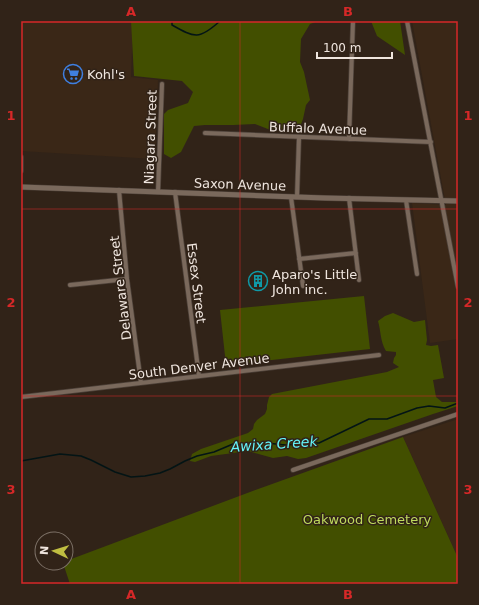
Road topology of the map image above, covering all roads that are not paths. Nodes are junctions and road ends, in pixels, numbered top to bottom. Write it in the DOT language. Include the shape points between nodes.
graph roads {
  1 [pos="353,21"];
  2 [pos="407,21"];
  3 [pos="162,84"];
  4 [pos="205,133"];
  5 [pos="299,137"];
  6 [pos="349,139"];
  7 [pos="431,142"];
  8 [pos="21,156"];
  9 [pos="21,171"];
  10 [pos="21,187"];
  11 [pos="119,190"];
  12 [pos="158,192"];
  13 [pos="175,192"];
  14 [pos="294,197"];
  15 [pos="350,198"];
  16 [pos="406,200"];
  17 [pos="441,201"];
  18 [pos="458,202"];
  19 [pos="356,252"];
  20 [pos="299,259"];
  21 [pos="417,274"];
  22 [pos="128,279"];
  23 [pos="359,280"];
  24 [pos="70,286"];
  25 [pos="303,286"];
  26 [pos="458,287"];
  27 [pos="379,355"];
  28 [pos="199,376"];
  29 [pos="141,383"];
  30 [pos="21,397"];
  31 [pos="458,414"];
  32 [pos="293,470"];
  1 -- 6 [label="street"];
  2 -- 7 [label="street"];
  3 -- 12 [label="street, Niagara Street"];
  4 -- 5 [label="street, Buffalo Avenue"];
  5 -- 6 [label="street, Buffalo Avenue"];
  5 -- 14 [label="street"];
  6 -- 7 [label="street, Buffalo Avenue"];
  7 -- 17 [label="street"];
  8 -- 9 [label="street"];
  10 -- 11 [label="street, Saxon Avenue"];
  11 -- 12 [label="street, Saxon Avenue"];
  11 -- 22 [label="street, Delaware Street"];
  12 -- 13 [label="street, Saxon Avenue"];
  13 -- 14 [label="street, Saxon Avenue"];
  13 -- 28 [label="street, Essex Street"];
  14 -- 15 [label="street, Saxon Avenue"];
  14 -- 20 [label="street"];
  15 -- 16 [label="street, Saxon Avenue"];
  15 -- 19 [label="street"];
  16 -- 17 [label="street, Saxon Avenue"];
  16 -- 21 [label="street"];
  17 -- 18 [label="street, Saxon Avenue"];
  17 -- 26 [label="street"];
  19 -- 20 [label="street"];
  19 -- 23 [label="street"];
  20 -- 25 [label="street"];
  22 -- 24 [label="street"];
  22 -- 29 [label="street, Delaware Street"];
  27 -- 28 [label="street, South Denver Avenue"];
  28 -- 29 [label="street, South Denver Avenue"];
  29 -- 30 [label="street, South Denver Avenue"];
  31 -- 32 [label="street"];
}
